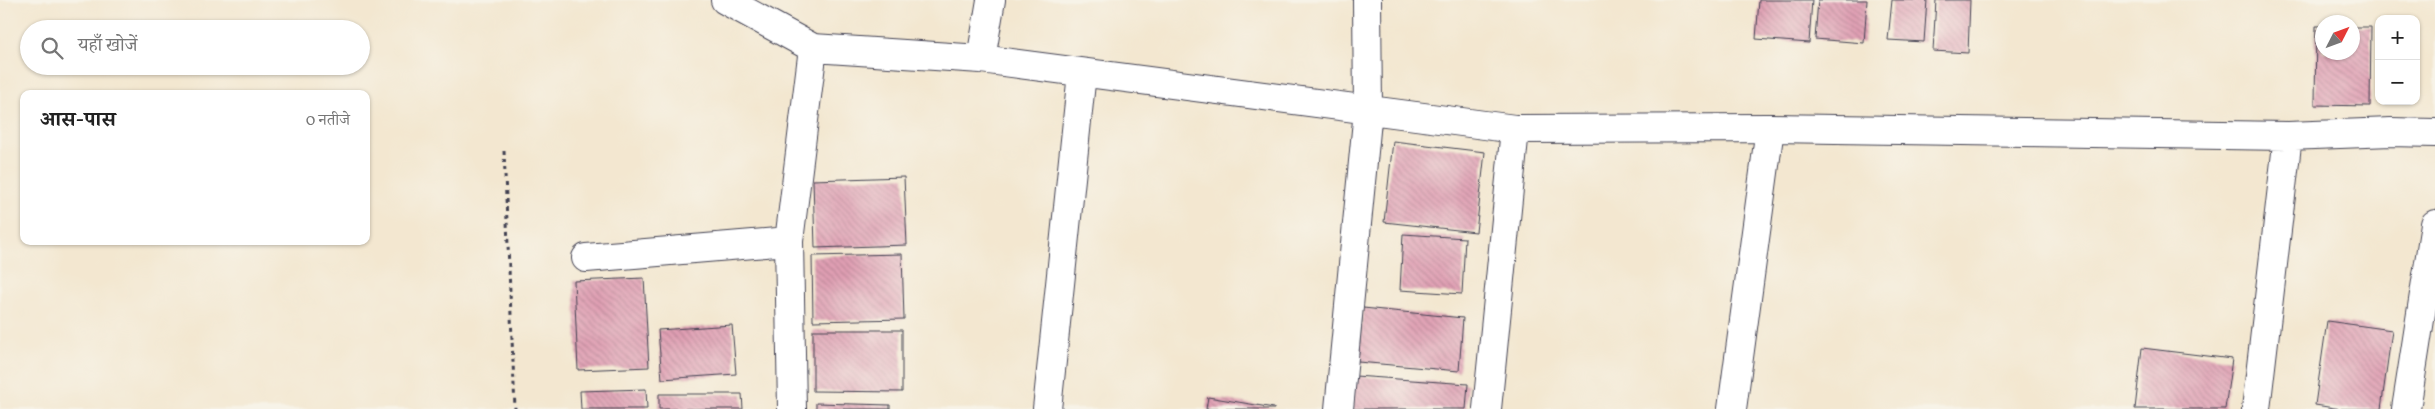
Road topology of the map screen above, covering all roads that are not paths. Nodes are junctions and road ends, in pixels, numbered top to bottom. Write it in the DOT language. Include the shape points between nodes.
graph roads {
  1 [pos="725,0"];
  2 [pos="991,0"];
  3 [pos="1367,0"];
  4 [pos="812,48"];
  5 [pos="981,60"];
  6 [pos="1082,73"];
  7 [pos="1368,110"];
  8 [pos="1770,128"];
  9 [pos="1515,129"];
  10 [pos="2435,133"];
  11 [pos="2288,136"];
  12 [pos="2435,224"];
  13 [pos="789,241"];
  14 [pos="586,258"];
  15 [pos="792,409"];
  16 [pos="1047,409"];
  17 [pos="1339,409"];
  18 [pos="1487,409"];
  19 [pos="1732,409"];
  20 [pos="2256,409"];
  21 [pos="2406,409"];
  1 -- 4 [label="street"];
  2 -- 5 [label="street"];
  3 -- 7 [label="street"];
  4 -- 5 [label="street"];
  4 -- 13 [label="street"];
  5 -- 6 [label="street"];
  6 -- 7 [label="street"];
  6 -- 16 [label="street"];
  7 -- 9 [label="street"];
  7 -- 17 [label="street"];
  8 -- 9 [label="street"];
  8 -- 11 [label="street"];
  8 -- 19 [label="street"];
  9 -- 18 [label="street"];
  10 -- 11 [label="street"];
  11 -- 20 [label="street"];
  12 -- 21 [label="street"];
  13 -- 14 [label="street"];
  13 -- 15 [label="street"];
}
